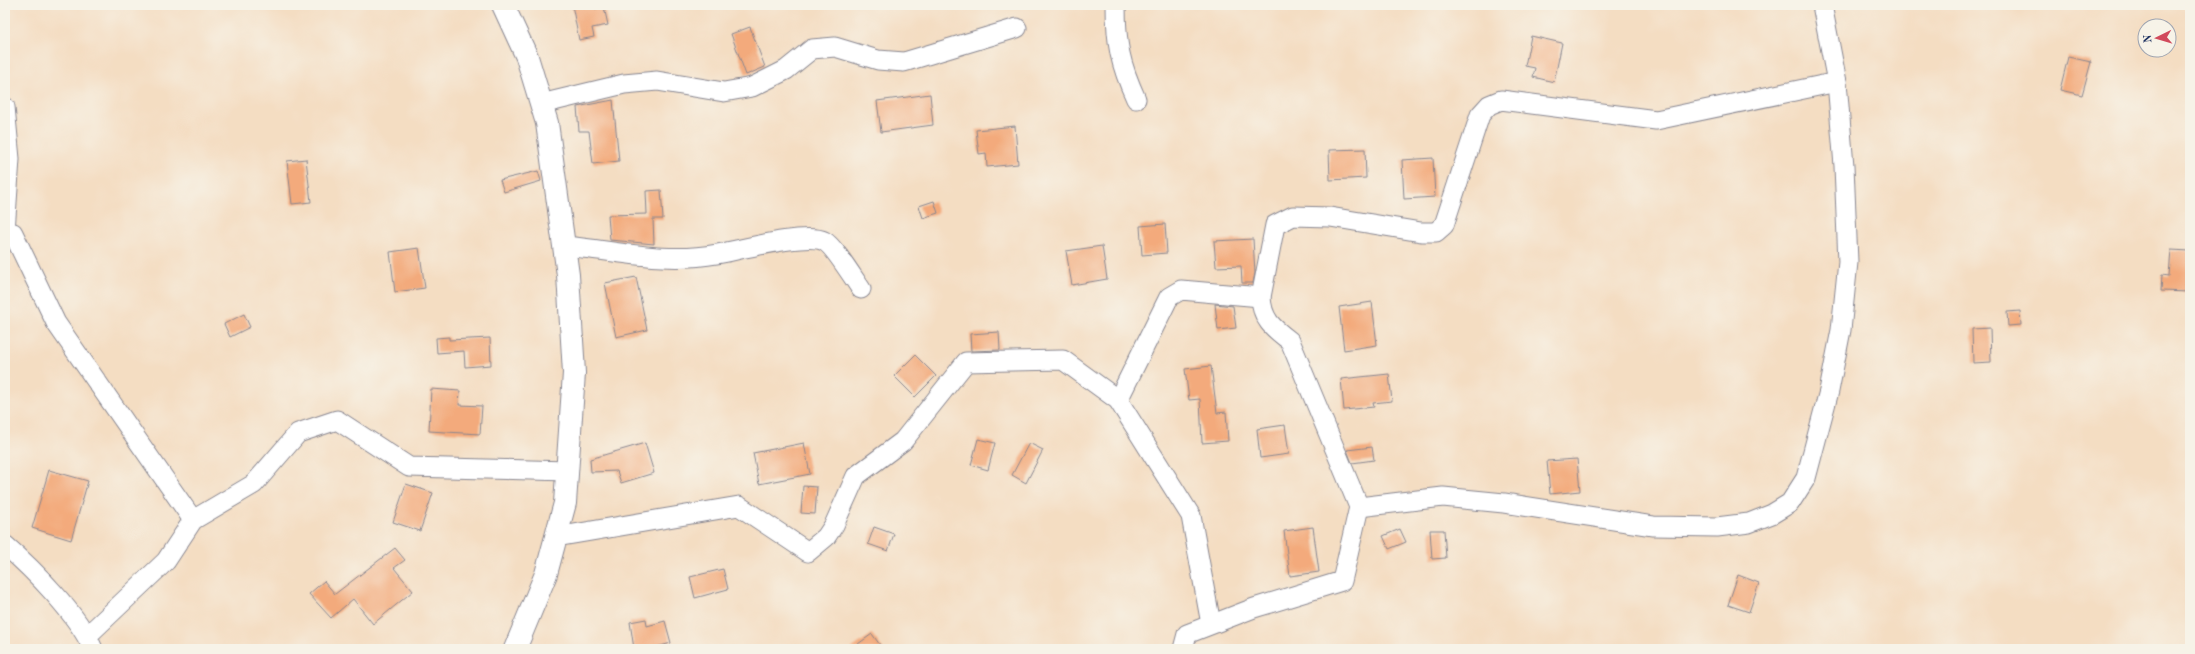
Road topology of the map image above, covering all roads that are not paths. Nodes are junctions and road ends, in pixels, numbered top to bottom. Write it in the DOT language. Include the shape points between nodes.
graph roads {
  1 [pos="504,5"];
  2 [pos="1116,5"];
  3 [pos="1822,5"];
  4 [pos="1017,28"];
  5 [pos="1837,82"];
  6 [pos="1136,99"];
  7 [pos="541,104"];
  8 [pos="5,107"];
  9 [pos="5,232"];
  10 [pos="563,246"];
  11 [pos="861,289"];
  12 [pos="1261,297"];
  13 [pos="1118,400"];
  14 [pos="568,471"];
  15 [pos="1359,507"];
  16 [pos="193,520"];
  17 [pos="556,537"];
  18 [pos="5,545"];
  19 [pos="1211,624"];
  20 [pos="90,643"];
  21 [pos="515,649"];
  22 [pos="1183,649"];
  1 -- 7 [label="street" via="527,57"];
  2 -- 6 [label="street" via="1116,33 1123,70"];
  3 -- 5 [label="street"];
  4 -- 7 [label="street" via="904,62 878,60 835,46 812,49 786,70 752,87 724,92 657,81 624,84"];
  5 -- 12 [label="street" via="1656,120 1501,100 1489,105 1480,115 1444,226 1436,232 1421,232 1330,218 1293,216 1276,225"];
  5 -- 15 [label="street" via="1848,262 1843,315 1829,391 1808,471 1790,503 1749,523 1718,527 1653,526 1504,503 1443,497"];
  7 -- 10 [label="street" via="547,123 557,187"];
  8 -- 9 [label="street" via="10,160"];
  9 -- 16 [label="street" via="13,233 56,323"];
  10 -- 11 [label="street" via="668,259 690,258 816,238 826,242"];
  10 -- 14 [label="street" via="568,275 574,373"];
  12 -- 13 [label="street" via="1181,290 1169,296"];
  12 -- 15 [label="street" via="1261,305 1270,326 1290,341"];
  13 -- 17 [label="street" via="1063,360 966,362 903,441 856,476 834,525 826,537 808,552 739,506"];
  13 -- 19 [label="street" via="1191,516"];
  14 -- 16 [label="street" via="409,467 337,420 298,433 254,484"];
  14 -- 17 [label="street" via="565,503"];
  15 -- 19 [label="street" via="1342,581"];
  16 -- 20 [label="street" via="166,561"];
  17 -- 21 [label="street" via="546,574"];
  18 -- 20 [label="street" via="71,613"];
  19 -- 22 [label="street" via="1187,634"];
}
